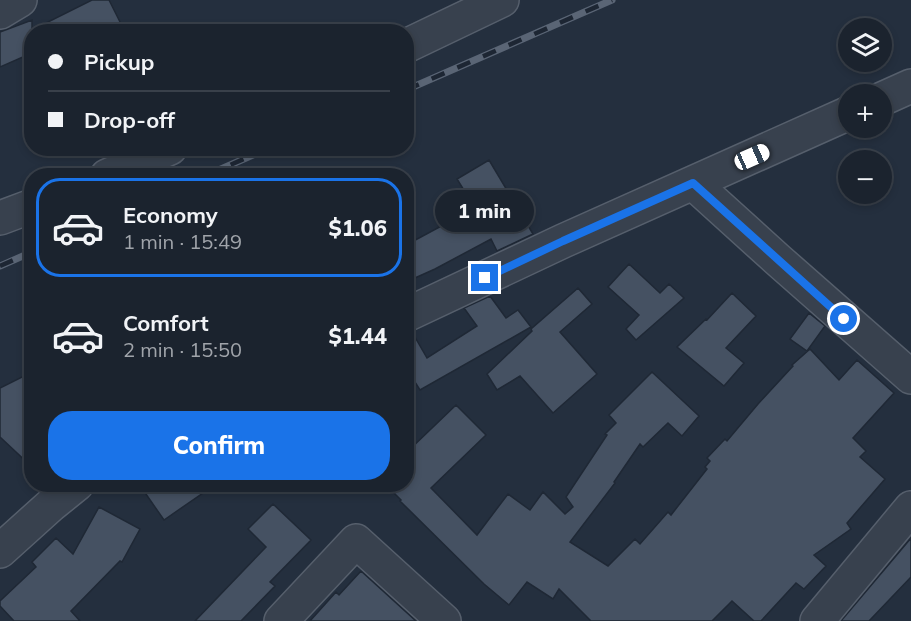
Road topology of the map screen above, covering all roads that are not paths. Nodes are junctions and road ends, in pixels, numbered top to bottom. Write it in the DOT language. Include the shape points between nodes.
graph roads {
  1 [pos="21,0"];
  2 [pos="502,0"];
  3 [pos="0,12"];
  4 [pos="414,42"];
  5 [pos="911,86"];
  6 [pos="892,95"];
  7 [pos="838,118"];
  8 [pos="152,156"];
  9 [pos="125,168"];
  10 [pos="693,183"];
  11 [pos="24,209"];
  12 [pos="0,218"];
  13 [pos="414,311"];
  14 [pos="911,377"];
  15 [pos="67,492"];
  16 [pos="911,508"];
  17 [pos="0,551"];
  18 [pos="281,621"];
  19 [pos="444,621"];
  20 [pos="817,621"];
  1 -- 3 [label="street"];
  2 -- 4 [label="street"];
  5 -- 6 [label="street"];
  7 -- 10 [label="street"];
  8 -- 9 [label="street"];
  10 -- 13 [label="street"];
  10 -- 14 [label="street"];
  11 -- 12 [label="street"];
  15 -- 17 [label="street"];
  16 -- 20 [label="street"];
  18 -- 19 [label="street" via="356,541"];
}
